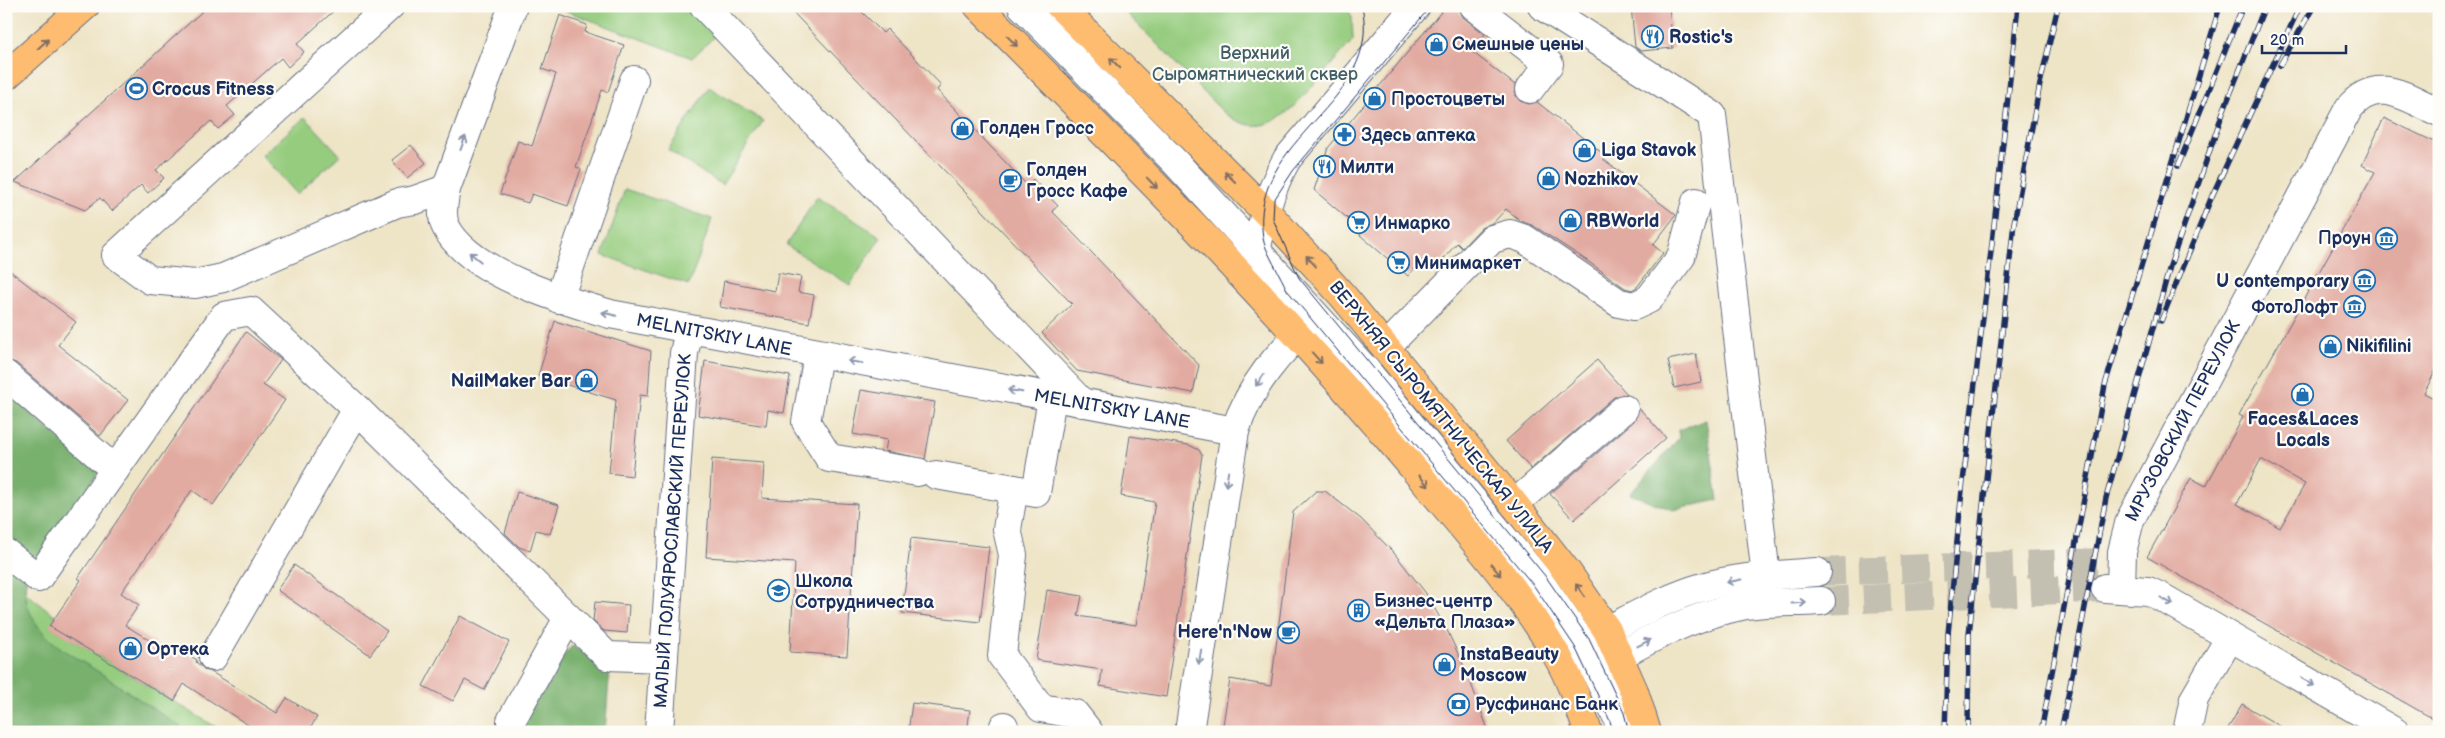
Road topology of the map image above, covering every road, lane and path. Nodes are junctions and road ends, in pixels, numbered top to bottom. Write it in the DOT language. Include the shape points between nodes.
graph roads {
  1 [pos="85,6"];
  2 [pos="390,6"];
  3 [pos="513,6"];
  4 [pos="704,6"];
  5 [pos="978,6"];
  6 [pos="1022,6"];
  7 [pos="1060,6"];
  8 [pos="1474,6"];
  9 [pos="1542,6"];
  10 [pos="1410,13"];
  11 [pos="6,76"];
  12 [pos="634,80"];
  13 [pos="1530,89"];
  14 [pos="2439,112"];
  15 [pos="446,189"];
  16 [pos="1696,202"];
  17 [pos="1265,212"];
  18 [pos="1248,284"];
  19 [pos="1343,296"];
  20 [pos="559,299"];
  21 [pos="1318,318"];
  22 [pos="689,331"];
  23 [pos="1297,336"];
  24 [pos="1386,347"];
  25 [pos="818,355"];
  26 [pos="6,375"];
  27 [pos="1052,398"];
  28 [pos="1082,403"];
  29 [pos="1624,409"];
  30 [pos="357,410"];
  31 [pos="1235,431"];
  32 [pos="115,470"];
  33 [pos="1014,489"];
  34 [pos="1514,504"];
  35 [pos="6,553"];
  36 [pos="1817,572"];
  37 [pos="1766,576"];
  38 [pos="1821,601"];
  39 [pos="568,618"];
  40 [pos="1618,625"];
  41 [pos="2230,637"];
  42 [pos="1582,643"];
  43 [pos="1557,656"];
  44 [pos="1620,656"];
  45 [pos="213,657"];
  46 [pos="664,658"];
  47 [pos="1595,669"];
  48 [pos="1570,683"];
  49 [pos="511,721"];
  50 [pos="659,732"];
  51 [pos="1089,732"];
  52 [pos="1189,732"];
  53 [pos="1588,732"];
  54 [pos="1621,732"];
  55 [pos="1647,732"];
  56 [pos="2187,732"];
  57 [pos="2395,732"];
  11 -- 1 [label="main road, one-way"];
  2 -- 15 [label="street" via="116,255 150,280 195,284 223,278 397,203"];
  15 -- 3 [label="street, MELNITSKIY LANE, one-way"];
  4 -- 28 [label="street"];
  5 -- 18 [label="main road, one-way"];
  6 -- 21 [label="street" via="1176,163"];
  17 -- 7 [label="main road, ВЕРХНЯЯ СЫРОМЯТНИЧЕСКАЯ УЛИЦА, one-way"];
  8 -- 13 [label="street" via="1549,64"];
  9 -- 37 [label="street" via="1712,115"];
  10 -- 17 [label="street" via="1287,159"];
  12 -- 20 [label="street"];
  14 -- 41 [label="street, МРУЗОВСКИЙ ПЕРЕУЛОК, one-way" via="2402,95 2379,90 2367,92 2349,108 2130,520 2113,575"];
  20 -- 15 [label="street, MELNITSKIY LANE, one-way" via="484,264 457,243 445,226 443,207"];
  16 -- 24 [label="street" via="1680,257 1649,298 1634,306 1619,303 1524,239 1510,234 1492,239"];
  17 -- 18 [label="street"];
  19 -- 17 [label="main road, ВЕРХНЯЯ СЫРОМЯТНИЧЕСКАЯ УЛИЦА, one-way"];
  18 -- 23 [label="main road"];
  19 -- 21 [label="street"];
  19 -- 24 [label="main road, ВЕРХНЯЯ СЫРОМЯТНИЧЕСКАЯ УЛИЦА"];
  22 -- 20 [label="street, MELNITSKIY LANE, one-way"];
  21 -- 23 [label="street"];
  21 -- 42 [label="street" via="1364,368 1540,582"];
  22 -- 25 [label="street, MELNITSKIY LANE"];
  22 -- 46 [label="street, МАЛЫЙ ПОЛУЯРОСЛАВСКИЙ ПЕРЕУЛОК" via="684,353"];
  23 -- 31 [label="street, one-way" via="1274,359 1252,390"];
  23 -- 43 [label="main road, one-way" via="1466,532 1524,606"];
  24 -- 34 [label="main road, ВЕРХНЯЯ СЫРОМЯТНИЧЕСКАЯ УЛИЦА"];
  27 -- 25 [label="street, MELNITSKIY LANE, one-way"];
  25 -- 33 [label="street" via="806,422 829,458"];
  26 -- 32 [label="street"];
  27 -- 28 [label="street, MELNITSKIY LANE"];
  27 -- 33 [label="street" via="1036,493"];
  28 -- 31 [label="street, MELNITSKIY LANE"];
  29 -- 34 [label="street"];
  30 -- 32 [label="street" via="251,311 224,316"];
  30 -- 39 [label="street"];
  30 -- 45 [label="street"];
  31 -- 52 [label="street, one-way"];
  32 -- 35 [label="street" via="38,578"];
  33 -- 51 [label="street" via="1007,529 1013,555 1002,656 1041,708 1075,714"];
  40 -- 34 [label="main road, ВЕРХНЯЯ СЫРОМЯТНИЧЕСКАЯ УЛИЦА, one-way" via="1568,573"];
  36 -- 37 [label="street"];
  37 -- 40 [label="street, one-way" via="1703,587"];
  44 -- 38 [label="street, one-way" via="1674,627 1742,605"];
  39 -- 46 [label="street" via="607,656"];
  39 -- 49 [label="street"];
  40 -- 42 [label="street"];
  40 -- 44 [label="main road, ВЕРХНЯЯ СЫРОМЯТНИЧЕСКАЯ УЛИЦА"];
  41 -- 56 [label="street" via="2194,699"];
  41 -- 57 [label="street, one-way"];
  42 -- 43 [label="street"];
  42 -- 47 [label="street"];
  43 -- 48 [label="main road"];
  44 -- 47 [label="street"];
  44 -- 55 [label="main road, ВЕРХНЯЯ СЫРОМЯТНИЧЕСКАЯ УЛИЦА"];
  46 -- 50 [label="street, МАЛЫЙ ПОЛУЯРОСЛАВСКИЙ ПЕРЕУЛОК"];
  47 -- 48 [label="street"];
  47 -- 54 [label="street"];
  48 -- 53 [label="main road"];
}
